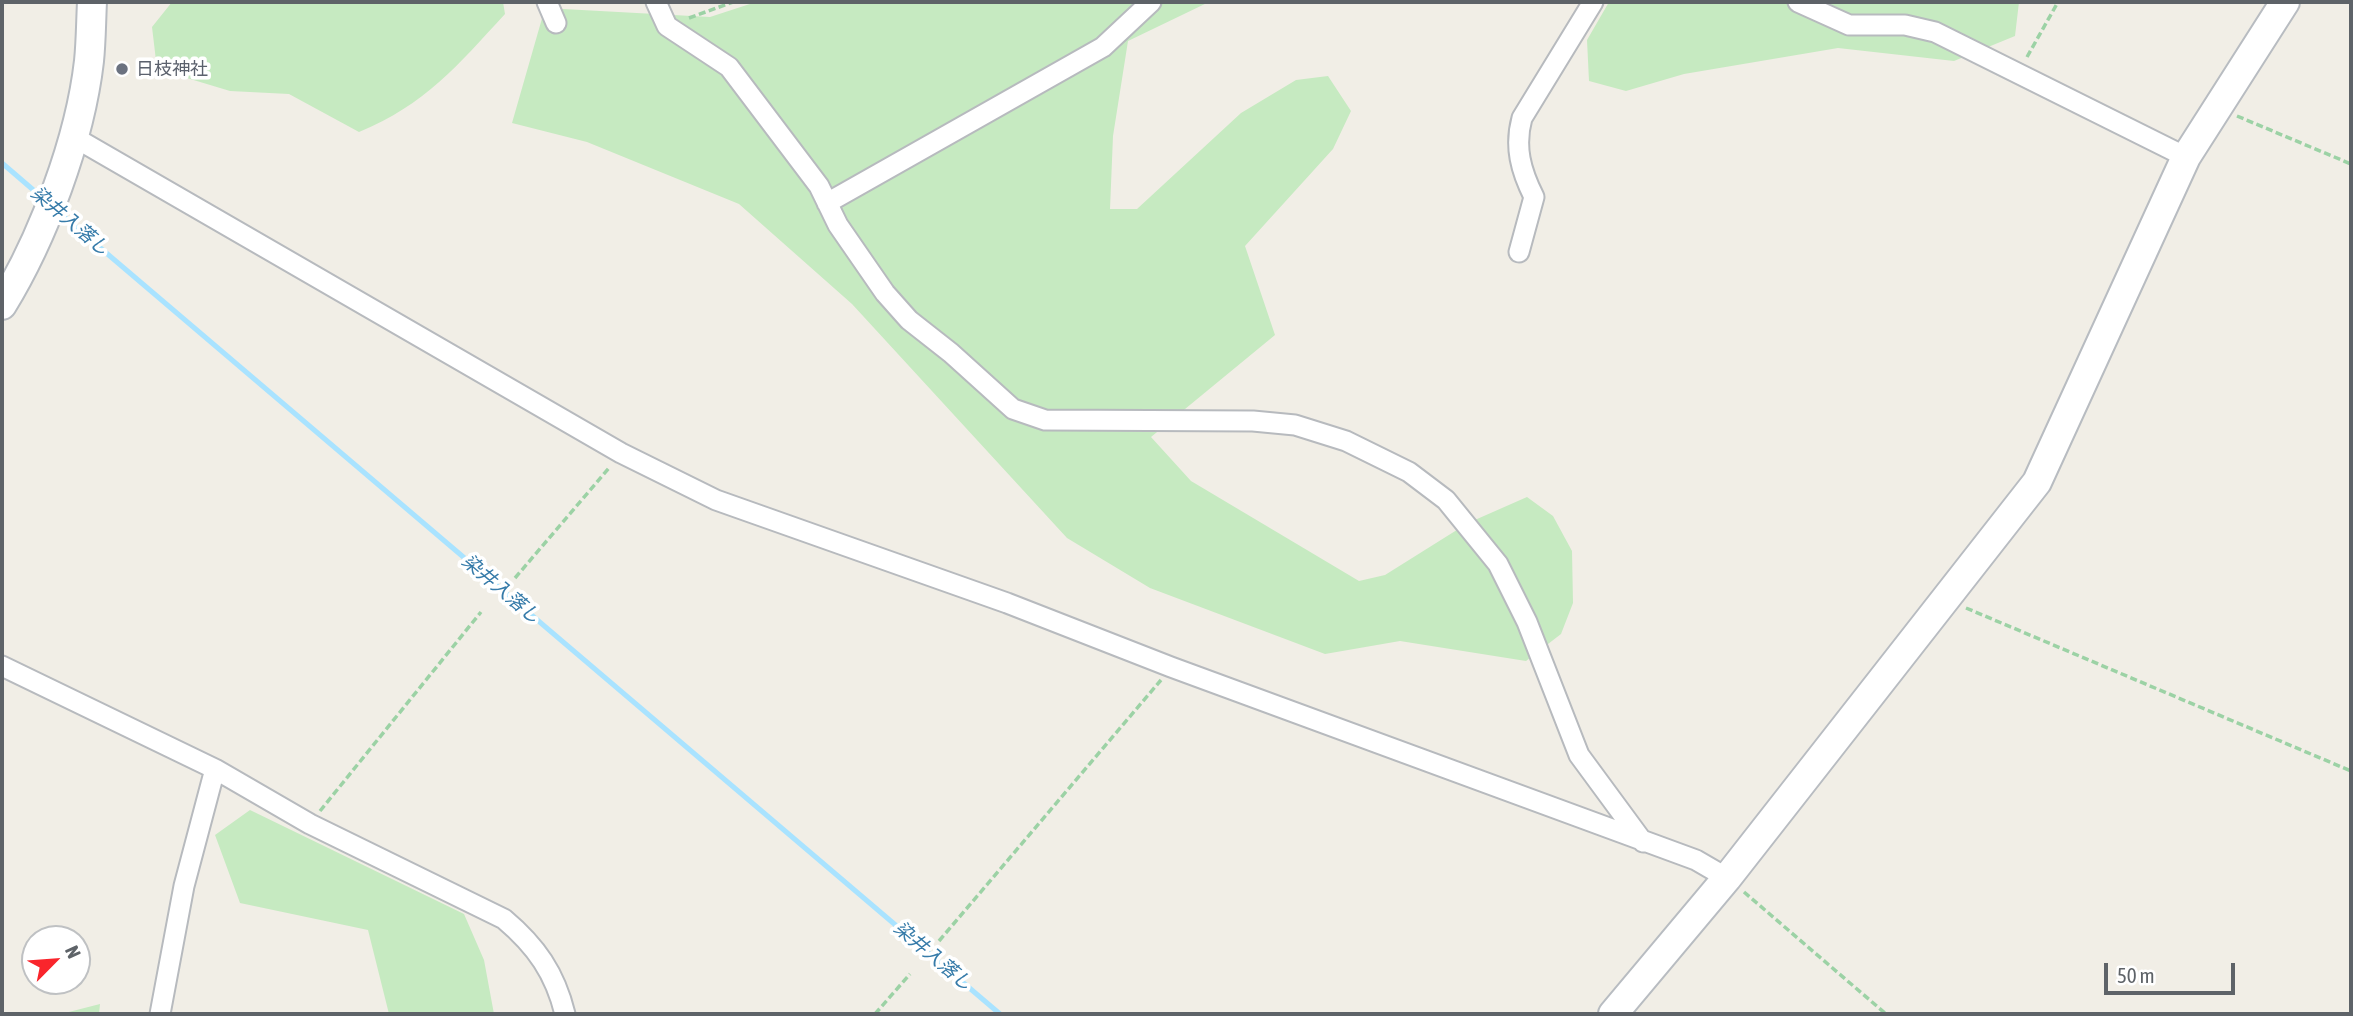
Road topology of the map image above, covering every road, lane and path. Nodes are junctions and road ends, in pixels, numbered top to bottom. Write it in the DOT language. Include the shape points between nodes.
graph roads {
  1 [pos="92,2"];
  2 [pos="547,2"];
  3 [pos="656,2"];
  4 [pos="733,2"];
  5 [pos="1151,2"];
  6 [pos="1593,2"];
  7 [pos="1798,2"];
  8 [pos="2058,2"];
  9 [pos="2286,2"];
  10 [pos="556,23"];
  11 [pos="667,26"];
  12 [pos="2017,74"];
  13 [pos="2219,109"];
  14 [pos="72,136"];
  15 [pos="2186,157"];
  16 [pos="2351,164"];
  17 [pos="827,203"];
  18 [pos="1519,251"];
  19 [pos="2,305"];
  20 [pos="621,453"];
  21 [pos="515,578"];
  22 [pos="1945,599"];
  23 [pos="481,612"];
  24 [pos="2,666"];
  25 [pos="1171,667"];
  26 [pos="215,769"];
  27 [pos="2351,771"];
  28 [pos="310,824"];
  29 [pos="1643,842"];
  30 [pos="1727,878"];
  31 [pos="939,941"];
  32 [pos="910,974"];
  33 [pos="160,1014"];
  34 [pos="565,1014"];
  35 [pos="875,1014"];
  36 [pos="1613,1014"];
  37 [pos="1886,1014"];
  1 -- 14 [label="street" via="89,61"];
  2 -- 10 [label="street"];
  3 -- 11 [label="street"];
  4 -- 11 [label="path"];
  5 -- 17 [label="street" via="1103,47"];
  6 -- 18 [label="street" via="1522,118 1518,134 1521,171 1534,197"];
  7 -- 12 [label="street" via="1849,25 1905,25 1935,32"];
  8 -- 12 [label="path"];
  9 -- 13 [label="street"];
  11 -- 17 [label="street" via="729,67"];
  12 -- 15 [label="street"];
  13 -- 15 [label="street"];
  13 -- 16 [label="path"];
  14 -- 19 [label="street" via="41,224"];
  14 -- 20 [label="street"];
  15 -- 22 [label="street" via="2037,482"];
  17 -- 29 [label="street" via="909,320 1013,409 1045,420 1295,425 1346,441 1409,472 1446,500 1498,564 1527,622 1579,755"];
  20 -- 21 [label="path"];
  20 -- 25 [label="street" via="716,500 1007,603"];
  22 -- 27 [label="path"];
  22 -- 30 [label="street"];
  23 -- 28 [label="path"];
  24 -- 26 [label="street"];
  25 -- 29 [label="street"];
  25 -- 31 [label="path"];
  26 -- 28 [label="street"];
  26 -- 33 [label="street" via="184,886"];
  28 -- 34 [label="street" via="504,919 529,940 548,966"];
  29 -- 30 [label="street" via="1696,860"];
  30 -- 36 [label="street"];
  30 -- 37 [label="path"];
  32 -- 35 [label="path"];
}
